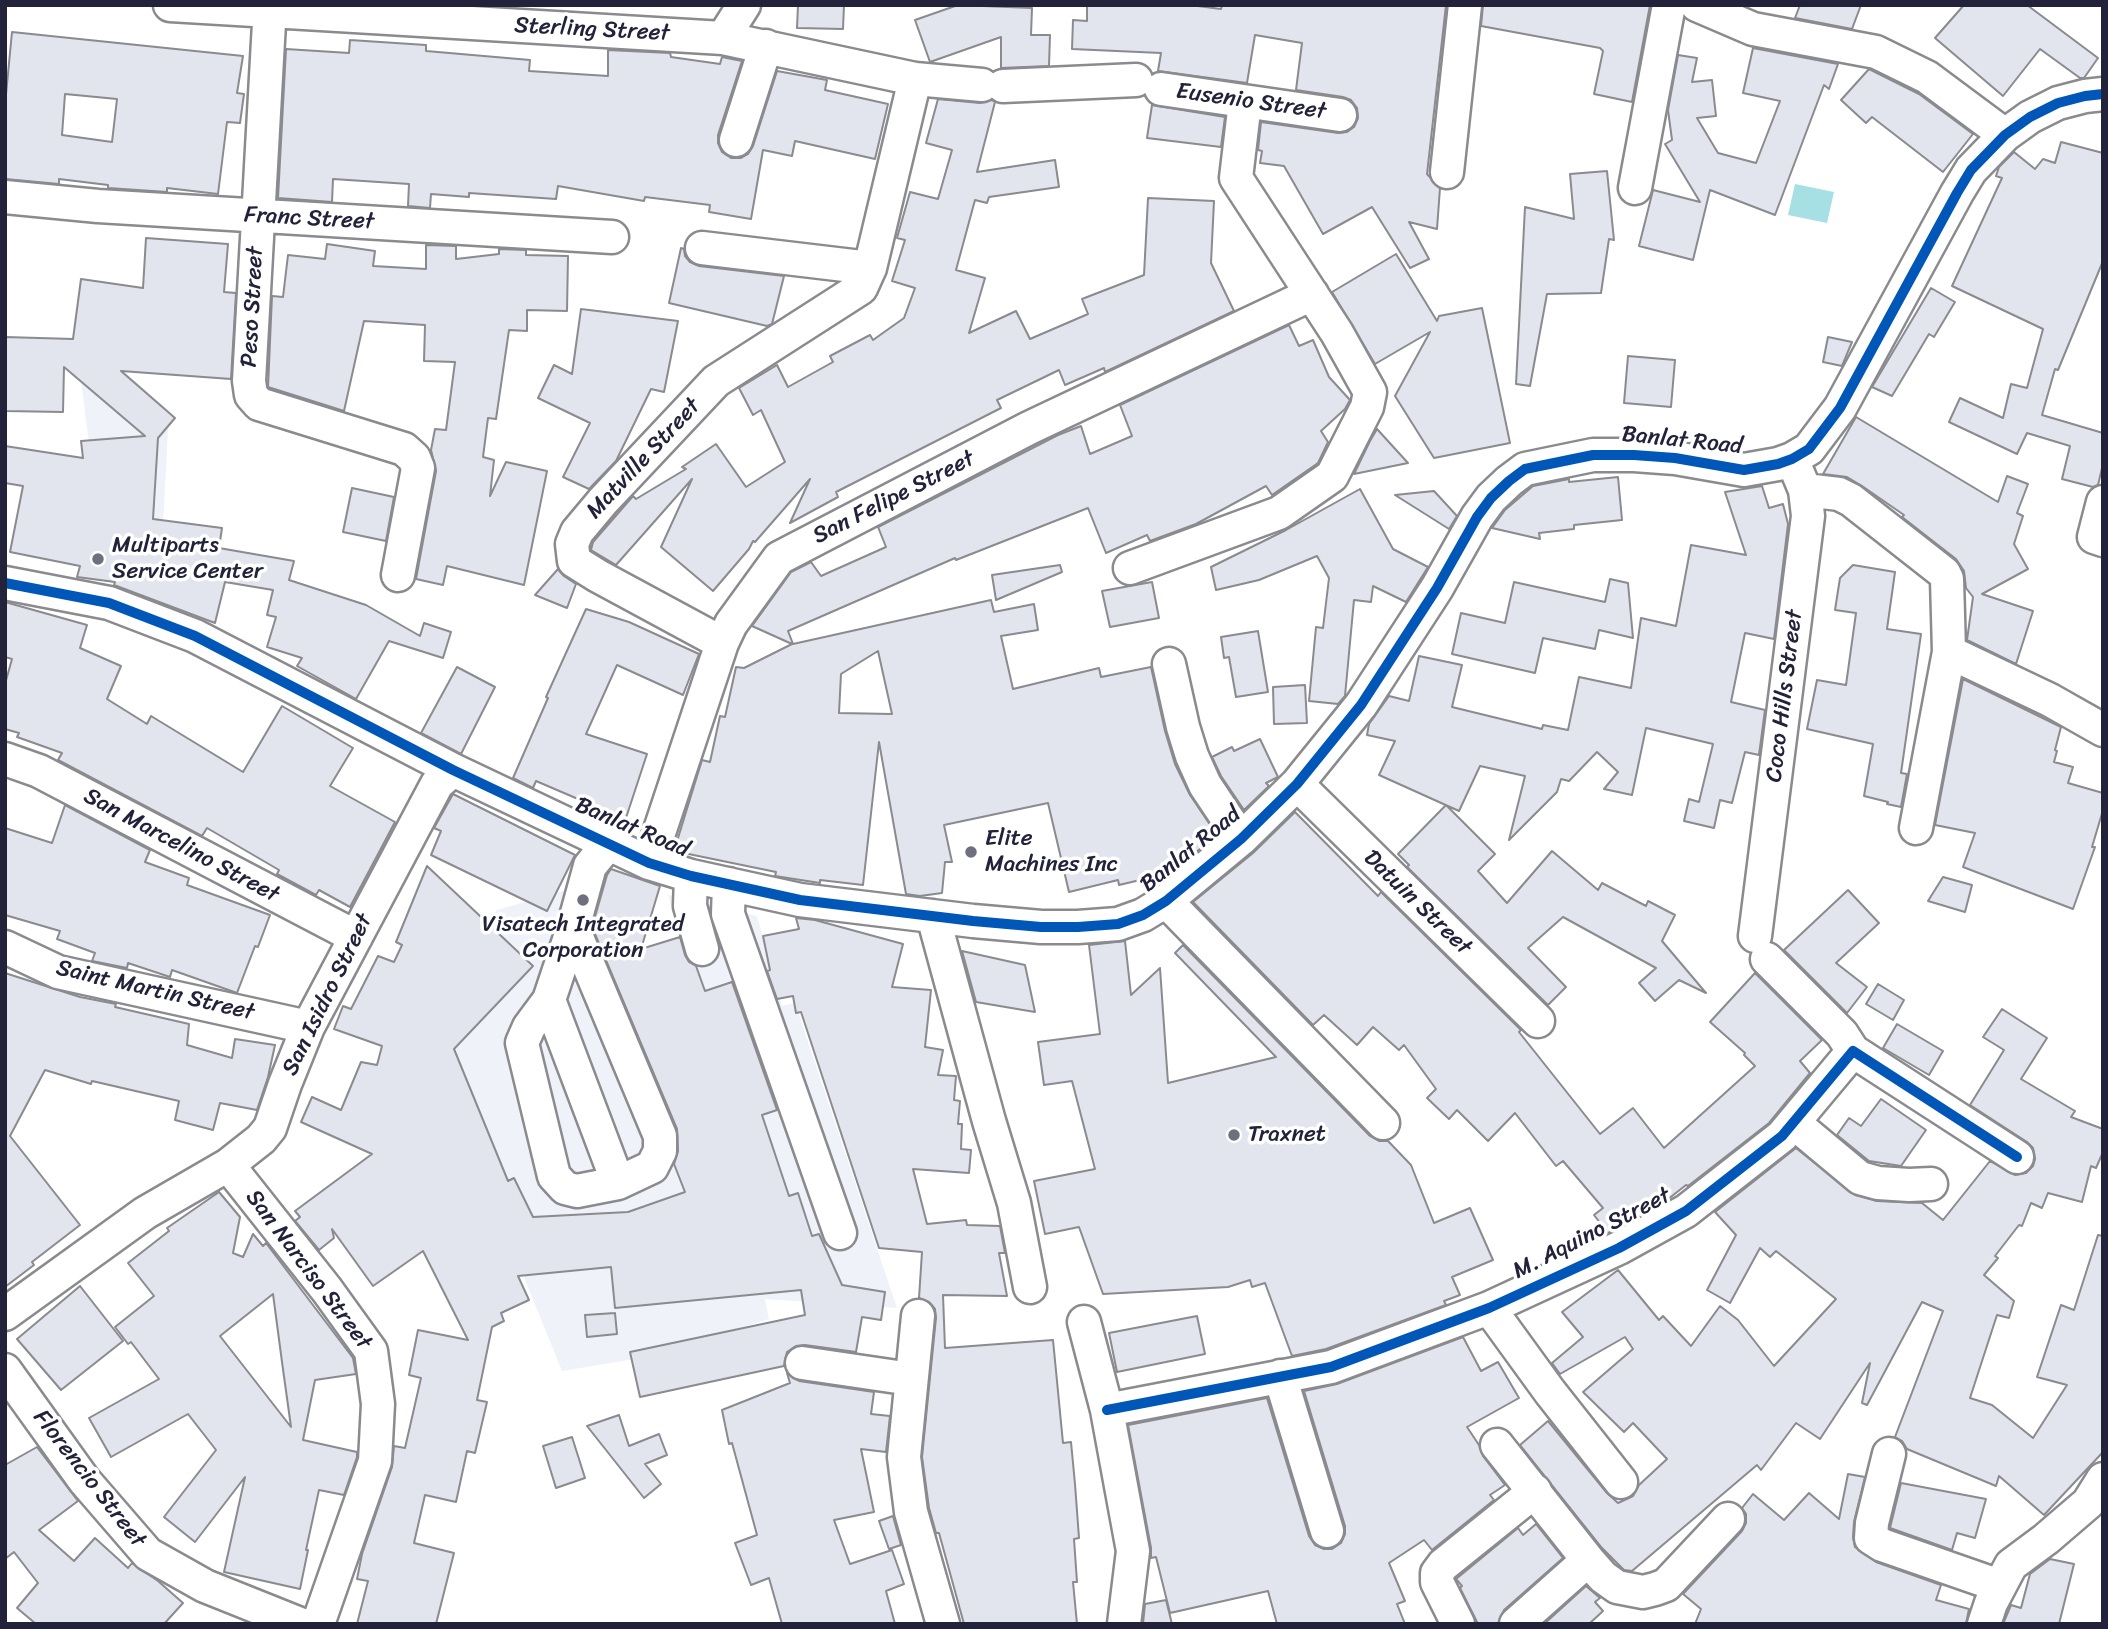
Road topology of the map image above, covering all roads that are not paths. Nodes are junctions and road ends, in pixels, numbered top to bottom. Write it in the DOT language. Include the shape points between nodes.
graph roads {
  1 [pos="170,5"];
  2 [pos="744,5"];
  3 [pos="1465,5"];
  4 [pos="1669,5"];
  5 [pos="1697,5"];
  6 [pos="270,8"];
  7 [pos="1761,17"];
  8 [pos="744,42"];
  9 [pos="915,79"];
  10 [pos="2103,94"];
  11 [pos="1245,102"];
  12 [pos="1340,115"];
  13 [pos="2005,135"];
  14 [pos="736,140"];
  15 [pos="1447,172"];
  16 [pos="1635,188"];
  17 [pos="5,197"];
  18 [pos="258,216"];
  19 [pos="612,237"];
  20 [pos="702,247"];
  21 [pos="870,268"];
  22 [pos="1312,294"];
  23 [pos="1792,459"];
  24 [pos="1805,490"];
  25 [pos="2103,502"];
  26 [pos="2103,540"];
  27 [pos="1130,568"];
  28 [pos="398,575"];
  29 [pos="5,583"];
  30 [pos="722,643"];
  31 [pos="1949,652"];
  32 [pos="1169,664"];
  33 [pos="2103,730"];
  34 [pos="5,759"];
  35 [pos="453,770"];
  36 [pos="1297,784"];
  37 [pos="1916,828"];
  38 [pos="1241,839"];
  39 [pos="607,844"];
  40 [pos="649,863"];
  41 [pos="691,876"];
  42 [pos="729,884"];
  43 [pos="1166,901"];
  44 [pos="933,916"];
  45 [pos="573,928"];
  46 [pos="356,937"];
  47 [pos="5,947"];
  48 [pos="702,949"];
  49 [pos="548,1000"];
  50 [pos="1538,1021"];
  51 [pos="308,1027"];
  52 [pos="1853,1051"];
  53 [pos="1383,1123"];
  54 [pos="1794,1123"];
  55 [pos="2017,1157"];
  56 [pos="228,1165"];
  57 [pos="618,1183"];
  58 [pos="1931,1184"];
  59 [pos="840,1233"];
  60 [pos="1030,1287"];
  61 [pos="1489,1308"];
  62 [pos="5,1314"];
  63 [pos="918,1316"];
  64 [pos="1084,1322"];
  65 [pos="803,1363"];
  66 [pos="5,1370"];
  67 [pos="1280,1376"];
  68 [pos="911,1379"];
  69 [pos="1107,1410"];
  70 [pos="1497,1445"];
  71 [pos="1889,1454"];
  72 [pos="1620,1482"];
  73 [pos="2102,1484"];
  74 [pos="1535,1491"];
  75 [pos="1728,1519"];
  76 [pos="1327,1531"];
  77 [pos="1588,1560"];
  78 [pos="2000,1586"];
  79 [pos="300,1624"];
  80 [pos="318,1624"];
  81 [pos="943,1624"];
  82 [pos="1124,1624"];
  83 [pos="1458,1624"];
  84 [pos="1516,1624"];
  85 [pos="1984,1624"];
  1 -- 6 [label="street, Sterling Street"];
  2 -- 8 [label="street"];
  3 -- 15 [label="street"];
  4 -- 16 [label="street"];
  5 -- 7 [label="street"];
  6 -- 8 [label="street, Sterling Street"];
  6 -- 18 [label="street, Peso Street"];
  7 -- 13 [label="street" via="1876,52 1927,77"];
  8 -- 9 [label="street"];
  8 -- 14 [label="street"];
  9 -- 11 [label="street, Eusenio Street" via="993,85 1148,84"];
  9 -- 21 [label="street, Matville Street"];
  10 -- 13 [label="street, Banlat Road" via="2058,103"];
  11 -- 12 [label="street, Eusenio Street"];
  11 -- 22 [label="street" via="1236,178"];
  13 -- 23 [label="street, Banlat Road" via="1971,170 1957,193 1840,408 1809,449"];
  17 -- 18 [label="street, Franc Street"];
  18 -- 19 [label="street, Franc Street"];
  18 -- 28 [label="street, Peso Street" via="251,394 259,404 404,449 414,458 418,468"];
  20 -- 21 [label="street"];
  21 -- 30 [label="street, Matville Street" via="861,288 716,381 576,532 574,561"];
  22 -- 27 [label="street" via="1370,392 1363,417 1332,476 1279,513"];
  22 -- 30 [label="street, San Felipe Street" via="1029,428 779,558"];
  23 -- 24 [label="street, Coco Hills Street"];
  23 -- 36 [label="street, Banlat Road" via="1744,470 1675,458 1593,455 1525,469 1491,498 1477,517 1374,686"];
  24 -- 31 [label="street" via="1851,500 1944,573"];
  24 -- 52 [label="street, Coco Hills Street" via="1808,516 1761,948"];
  25 -- 26 [label="street" via="2094,537"];
  29 -- 35 [label="street, Banlat Road" via="109,603 195,636"];
  30 -- 40 [label="street, San Felipe Street"];
  31 -- 33 [label="street"];
  31 -- 37 [label="street"];
  32 -- 38 [label="street" via="1192,757"];
  34 -- 46 [label="street, San Marcelino Street" via="39,771"];
  35 -- 39 [label="street, Banlat Road"];
  35 -- 46 [label="street, San Isidro Street" via="437,784"];
  36 -- 38 [label="street, Banlat Road"];
  36 -- 50 [label="street, Datuin Street"];
  38 -- 43 [label="street, Banlat Road"];
  39 -- 40 [label="street, Banlat Road"];
  39 -- 45 [label="street" via="590,866"];
  40 -- 41 [label="street, Banlat Road"];
  41 -- 42 [label="street, Banlat Road"];
  41 -- 48 [label="street" via="690,906"];
  42 -- 44 [label="street, Banlat Road" via="800,900"];
  42 -- 59 [label="street" via="728,914"];
  43 -- 44 [label="street, Banlat Road" via="1118,924 1078,927"];
  43 -- 53 [label="street"];
  44 -- 60 [label="street" via="1014,1203"];
  45 -- 49 [label="street"];
  45 -- 57 [label="street" via="660,1136 660,1151 652,1167"];
  46 -- 51 [label="street, San Isidro Street"];
  47 -- 51 [label="street, Saint Martin Street" via="58,972"];
  49 -- 57 [label="street"];
  49 -- 57 [label="street" via="522,1043 554,1176 565,1188 578,1191"];
  51 -- 56 [label="street, San Isidro Street" via="270,1128"];
  52 -- 54 [label="street, M. Aquino Street"];
  52 -- 55 [label="street"];
  54 -- 58 [label="street" via="1860,1178 1878,1184"];
  54 -- 61 [label="street, M. Aquino Street" via="1686,1211 1619,1248"];
  56 -- 62 [label="street, San Isidro Street" via="145,1213"];
  56 -- 80 [label="street, San Narciso Street" via="371,1351 378,1404 375,1461"];
  61 -- 67 [label="street, M. Aquino Street" via="1331,1367"];
  61 -- 72 [label="street"];
  63 -- 68 [label="street"];
  64 -- 69 [label="street"];
  65 -- 68 [label="street"];
  66 -- 79 [label="street, Florencio Street" via="84,1480 148,1554 205,1586"];
  67 -- 69 [label="street, M. Aquino Street"];
  67 -- 76 [label="street"];
  68 -- 81 [label="street" via="906,1485"];
  69 -- 82 [label="street" via="1133,1551"];
  70 -- 74 [label="street"];
  71 -- 78 [label="street" via="1871,1538"];
  73 -- 78 [label="street" via="2088,1503 2011,1565"];
  74 -- 77 [label="street"];
  74 -- 83 [label="street" via="1437,1573"];
  75 -- 77 [label="street" via="1665,1585 1655,1589 1643,1592 1617,1587"];
  77 -- 84 [label="street"];
  78 -- 85 [label="street"];
}
